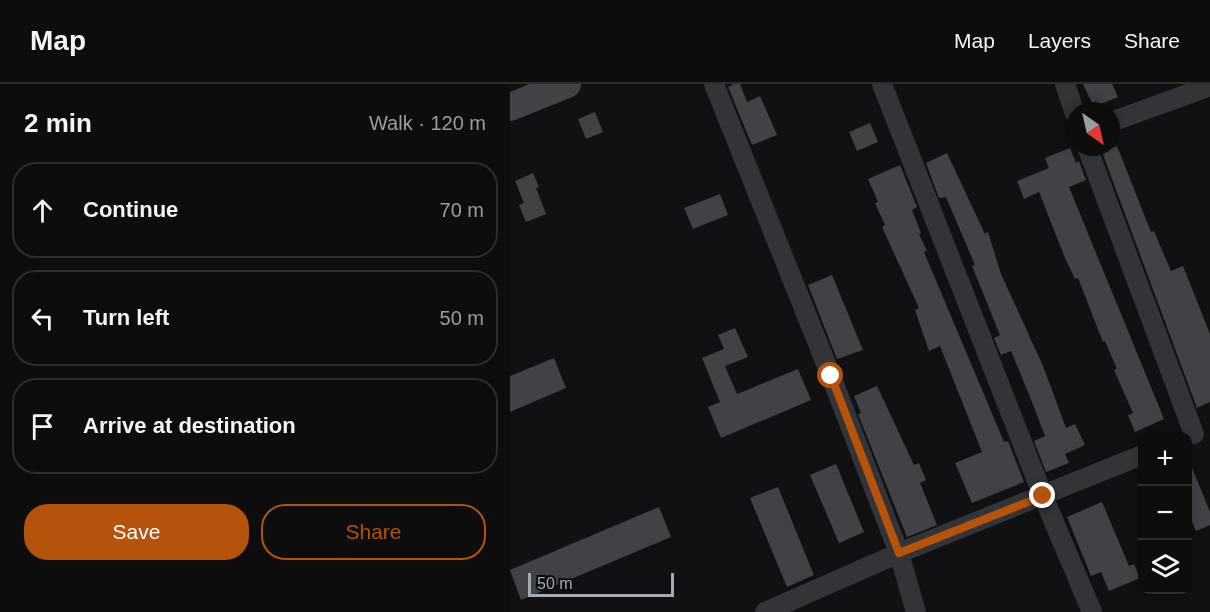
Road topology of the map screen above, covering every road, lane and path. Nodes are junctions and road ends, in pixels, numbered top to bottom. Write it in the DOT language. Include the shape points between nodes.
graph roads {
  1 [pos="567,84"];
  2 [pos="714,84"];
  3 [pos="882,84"];
  4 [pos="1065,84"];
  5 [pos="1210,86"];
  6 [pos="1071,102"];
  7 [pos="510,107"];
  8 [pos="1120,119"];
  9 [pos="1090,156"];
  10 [pos="1197,433"];
  11 [pos="1138,457"];
  12 [pos="1043,496"];
  13 [pos="899,553"];
  14 [pos="765,612"];
  15 [pos="916,612"];
  16 [pos="1092,612"];
  1 -- 7 [label="street"];
  2 -- 13 [label="street"];
  3 -- 12 [label="street"];
  4 -- 6 [label="street"];
  5 -- 8 [label="street"];
  9 -- 10 [label="street"];
  11 -- 12 [label="street"];
  12 -- 13 [label="street"];
  12 -- 16 [label="street"];
  13 -- 14 [label="street"];
  13 -- 15 [label="street"];
}
